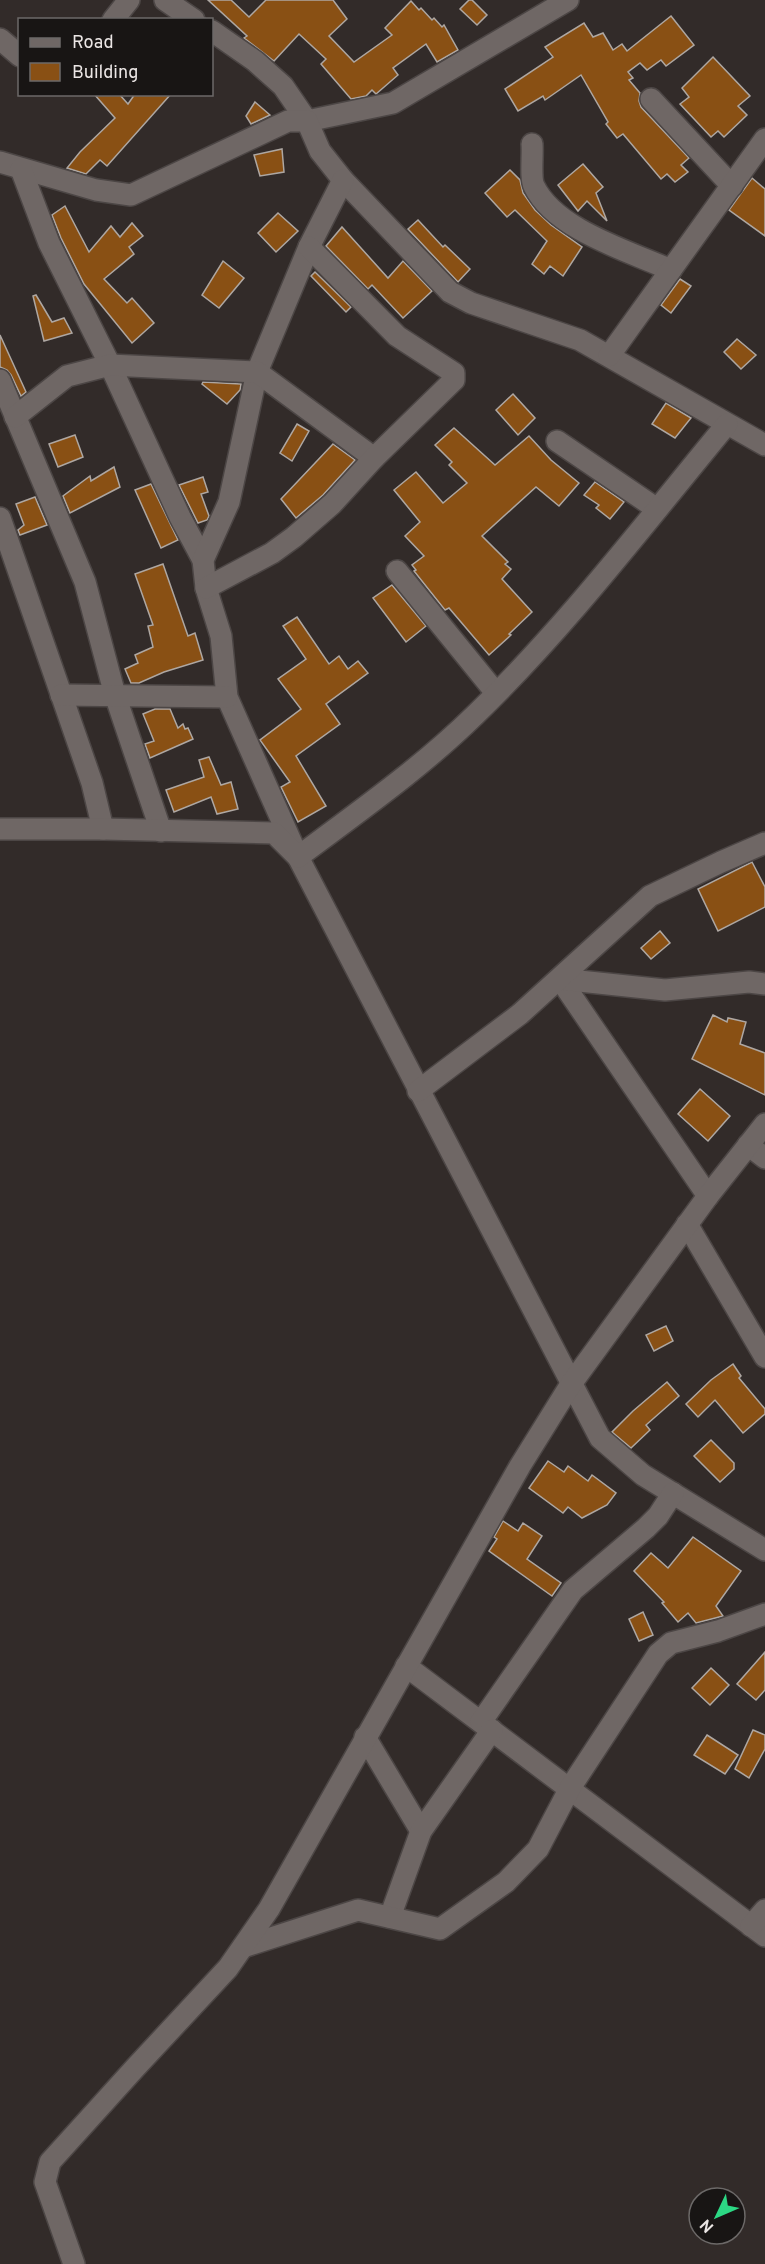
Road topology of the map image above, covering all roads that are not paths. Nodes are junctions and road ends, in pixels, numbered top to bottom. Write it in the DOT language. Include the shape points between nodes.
graph roads {
  1 [pos="129,0"];
  2 [pos="165,0"];
  3 [pos="568,0"];
  4 [pos="115,18"];
  5 [pos="191,18"];
  6 [pos="213,32"];
  7 [pos="0,39"];
  8 [pos="18,54"];
  9 [pos="651,99"];
  10 [pos="307,121"];
  11 [pos="765,139"];
  12 [pos="532,144"];
  13 [pos="0,162"];
  14 [pos="21,169"];
  15 [pos="342,180"];
  16 [pos="732,186"];
  17 [pos="309,247"];
  18 [pos="671,270"];
  19 [pos="609,356"];
  20 [pos="110,365"];
  21 [pos="257,372"];
  22 [pos="0,380"];
  23 [pos="15,417"];
  24 [pos="727,424"];
  25 [pos="557,441"];
  26 [pos="765,446"];
  27 [pos="374,458"];
  28 [pos="657,509"];
  29 [pos="0,518"];
  30 [pos="202,560"];
  31 [pos="397,571"];
  32 [pos="206,588"];
  33 [pos="496,693"];
  34 [pos="61,695"];
  35 [pos="115,695"];
  36 [pos="227,698"];
  37 [pos="103,828"];
  38 [pos="0,829"];
  39 [pos="161,831"];
  40 [pos="765,843"];
  41 [pos="298,858"];
  42 [pos="560,980"];
  43 [pos="765,984"];
  44 [pos="418,1091"];
  45 [pos="765,1124"];
  46 [pos="757,1151"];
  47 [pos="708,1196"];
  48 [pos="687,1224"];
  49 [pos="765,1357"];
  50 [pos="571,1384"];
  51 [pos="673,1493"];
  52 [pos="765,1550"];
  53 [pos="765,1614"];
  54 [pos="406,1666"];
  55 [pos="487,1726"];
  56 [pos="365,1737"];
  57 [pos="570,1788"];
  58 [pos="421,1831"];
  59 [pos="390,1917"];
  60 [pos="760,1924"];
  61 [pos="243,1947"];
  62 [pos="74,2264"];
  1 -- 4 [label="street"];
  2 -- 5 [label="street"];
  3 -- 10 [label="street" via="393,103"];
  6 -- 10 [label="street" via="283,86"];
  7 -- 8 [label="street"];
  9 -- 16 [label="street"];
  10 -- 14 [label="street" via="288,121 131,195 96,190"];
  10 -- 15 [label="street" via="320,151"];
  11 -- 16 [label="street"];
  12 -- 18 [label="street" via="532,183 544,202 584,232"];
  13 -- 14 [label="street"];
  14 -- 20 [label="street" via="49,243"];
  15 -- 17 [label="street"];
  15 -- 19 [label="street" via="450,292 471,303 580,340"];
  16 -- 18 [label="street"];
  17 -- 21 [label="street"];
  17 -- 27 [label="street" via="397,336 454,373 454,380"];
  18 -- 19 [label="street"];
  19 -- 24 [label="street"];
  20 -- 21 [label="street"];
  20 -- 23 [label="street" via="67,376"];
  20 -- 30 [label="street"];
  21 -- 27 [label="street"];
  21 -- 30 [label="street" via="229,502"];
  22 -- 23 [label="street"];
  23 -- 35 [label="street" via="85,582"];
  24 -- 26 [label="street"];
  24 -- 28 [label="street"];
  25 -- 28 [label="street"];
  27 -- 32 [label="street" via="332,504 294,537"];
  28 -- 33 [label="street" via="553,635"];
  29 -- 34 [label="street"];
  30 -- 32 [label="street"];
  31 -- 33 [label="street"];
  32 -- 36 [label="street" via="220,636"];
  33 -- 41 [label="street" via="429,757"];
  34 -- 35 [label="street"];
  34 -- 37 [label="street" via="92,783"];
  35 -- 36 [label="street"];
  35 -- 39 [label="street"];
  36 -- 41 [label="street"];
  37 -- 38 [label="street"];
  37 -- 39 [label="street"];
  39 -- 41 [label="street" via="274,833"];
  40 -- 42 [label="street" via="650,896"];
  41 -- 44 [label="street"];
  42 -- 43 [label="street" via="665,990"];
  42 -- 44 [label="street"];
  42 -- 47 [label="street"];
  44 -- 50 [label="street"];
  45 -- 46 [label="street"];
  46 -- 47 [label="street"];
  47 -- 48 [label="street"];
  48 -- 49 [label="street"];
  48 -- 50 [label="street"];
  50 -- 51 [label="street" via="600,1438"];
  50 -- 54 [label="street"];
  51 -- 52 [label="street"];
  51 -- 55 [label="street" via="646,1528 573,1590"];
  53 -- 57 [label="street" via="671,1643 658,1654"];
  54 -- 55 [label="street"];
  54 -- 56 [label="street"];
  55 -- 57 [label="street"];
  55 -- 58 [label="street"];
  56 -- 58 [label="street"];
  56 -- 61 [label="street" via="269,1909"];
  57 -- 59 [label="street" via="538,1848 506,1882 440,1929"];
  57 -- 60 [label="street"];
  58 -- 59 [label="street"];
  59 -- 61 [label="street" via="358,1910 346,1912"];
  61 -- 62 [label="street" via="50,2162 45,2182"];
}
